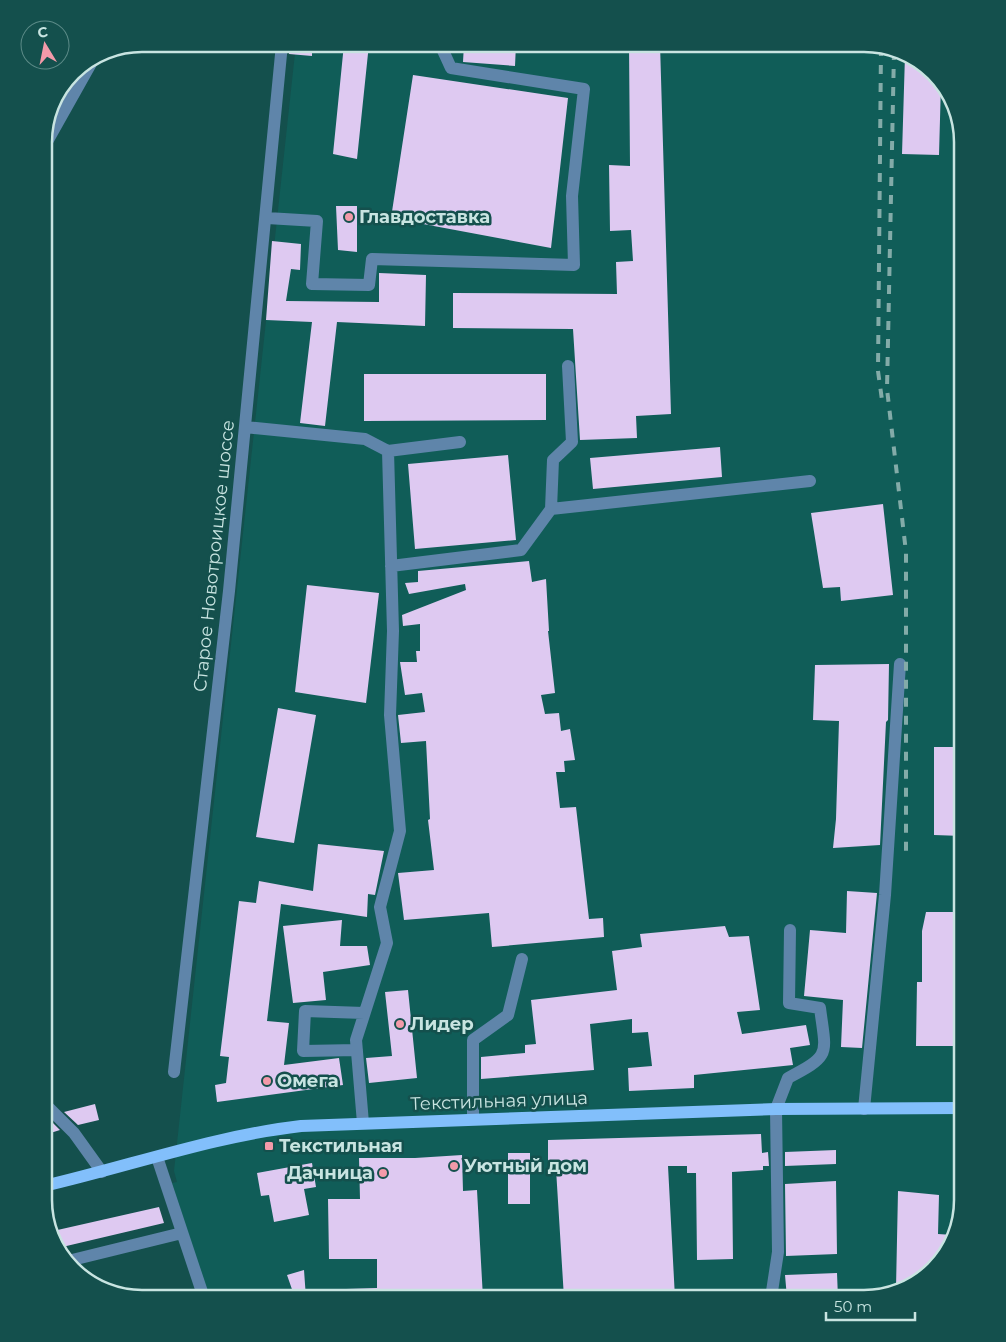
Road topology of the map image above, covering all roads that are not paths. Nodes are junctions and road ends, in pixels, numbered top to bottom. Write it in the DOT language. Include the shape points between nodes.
graph roads {
  1 [pos="281,52"];
  2 [pos="444,52"];
  3 [pos="85,73"];
  4 [pos="54,129"];
  5 [pos="267,218"];
  6 [pos="568,366"];
  7 [pos="245,427"];
  8 [pos="460,442"];
  9 [pos="388,451"];
  10 [pos="810,481"];
  11 [pos="551,509"];
  12 [pos="391,566"];
  13 [pos="900,664"];
  14 [pos="790,930"];
  15 [pos="522,959"];
  16 [pos="364,1013"];
  17 [pos="357,1050"];
  18 [pos="174,1072"];
  19 [pos="954,1108"];
  20 [pos="776,1109"];
  21 [pos="864,1110"];
  22 [pos="52,1111"];
  23 [pos="473,1119"];
  24 [pos="363,1123"];
  25 [pos="157,1157"];
  26 [pos="102,1172"];
  27 [pos="52,1184"];
  28 [pos="182,1233"];
  29 [pos="76,1259"];
  30 [pos="200,1290"];
  31 [pos="772,1290"];
  1 -- 5 [label="street, Старое Новотроицкое шоссе"];
  2 -- 5 [label="street" via="451,68 584,89 572,196 574,265 372,259 369,285 312,284 317,221"];
  3 -- 4 [label="street"];
  5 -- 7 [label="street, Старое Новотроицкое шоссе"];
  6 -- 11 [label="street" via="572,442 553,460"];
  7 -- 9 [label="street" via="365,439"];
  7 -- 18 [label="street, Старое Новотроицкое шоссе"];
  8 -- 9 [label="street"];
  9 -- 12 [label="street"];
  10 -- 11 [label="street"];
  11 -- 12 [label="street" via="521,550"];
  12 -- 16 [label="street" via="390,715 400,831 380,908 387,943"];
  13 -- 21 [label="street" via="884,895"];
  14 -- 20 [label="street" via="789,1003 820,1008 825,1048 817,1063 788,1078"];
  15 -- 23 [label="street" via="508,1015 473,1040"];
  16 -- 17 [label="street" via="356,1040"];
  16 -- 17 [label="street" via="305,1011 304,1051"];
  17 -- 24 [label="street"];
  19 -- 21 [label="main road, Текстильная улица"];
  20 -- 21 [label="main road, Текстильная улица"];
  20 -- 23 [label="main road, Текстильная улица"];
  20 -- 31 [label="street" via="778,1252"];
  22 -- 26 [label="street" via="74,1133"];
  23 -- 24 [label="main road, Текстильная улица"];
  24 -- 25 [label="main road, Текстильная улица" via="266,1130"];
  25 -- 26 [label="main road, Текстильная улица"];
  25 -- 28 [label="street"];
  26 -- 27 [label="main road, Текстильная улица"];
  28 -- 29 [label="street"];
  28 -- 30 [label="street"];
}
